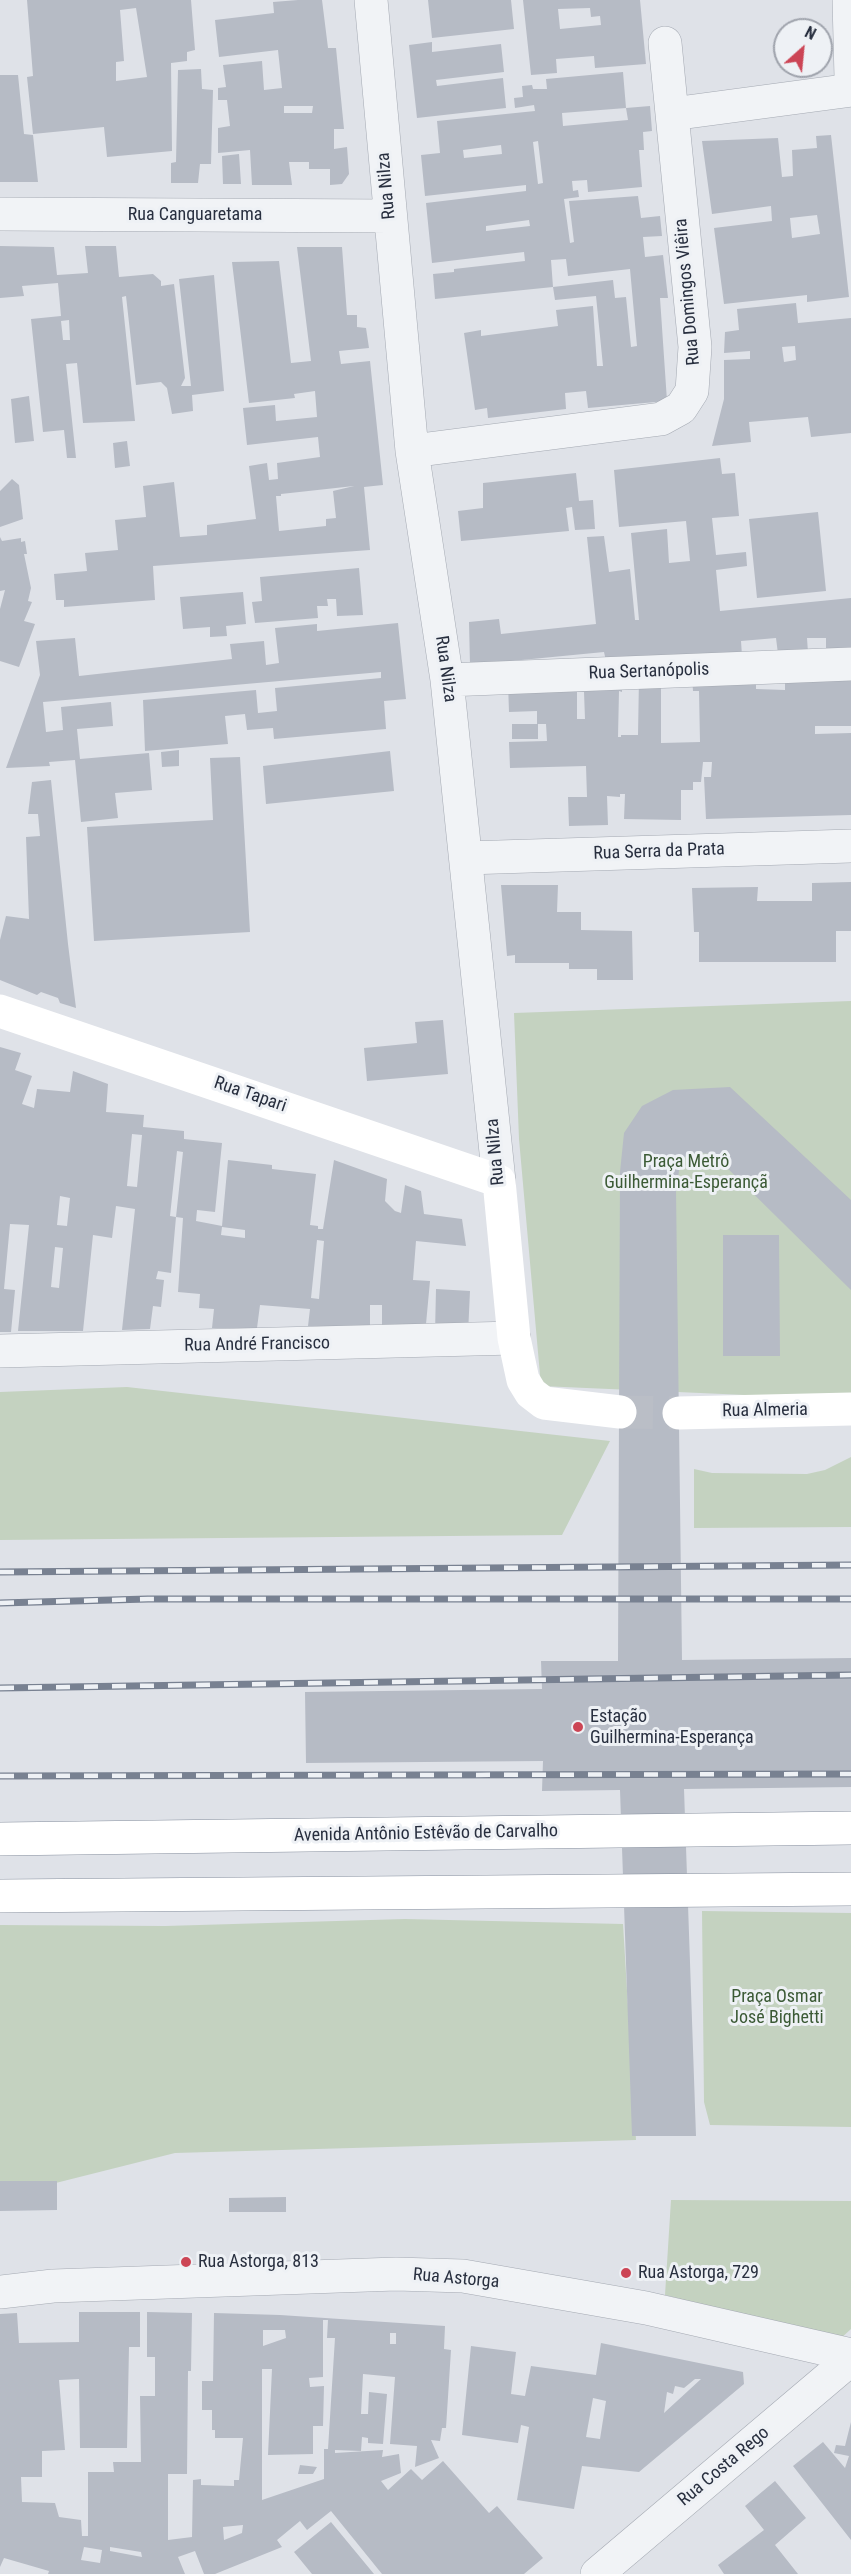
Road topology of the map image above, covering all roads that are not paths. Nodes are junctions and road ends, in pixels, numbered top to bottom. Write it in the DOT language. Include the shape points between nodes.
graph roads {
  1 [pos="371,0"];
  2 [pos="849,0"];
  3 [pos="665,43"];
  4 [pos="851,78"];
  5 [pos="851,90"];
  6 [pos="672,114"];
  7 [pos="0,214"];
  8 [pos="390,216"];
  9 [pos="412,451"];
  10 [pos="851,664"];
  11 [pos="447,680"];
  12 [pos="851,846"];
  13 [pos="466,858"];
  14 [pos="0,1011"];
  15 [pos="499,1181"];
  16 [pos="514,1338"];
  17 [pos="0,1351"];
  18 [pos="851,1409"];
  19 [pos="620,1412"];
  20 [pos="679,1413"];
  21 [pos="851,1828"];
  22 [pos="0,1839"];
  23 [pos="851,1889"];
  24 [pos="0,1896"];
  25 [pos="0,2271"];
  26 [pos="53,2286"];
  27 [pos="0,2292"];
  28 [pos="851,2355"];
  29 [pos="851,2359"];
  30 [pos="597,2574"];
  1 -- 8 [label="street, Rua Nilza"];
  2 -- 4 [label="street"];
  3 -- 6 [label="street, Rua Domingos Viêira"];
  5 -- 6 [label="street"];
  6 -- 9 [label="street, Rua Domingos Viêira" via="695,347 692,391 681,408 661,419"];
  7 -- 8 [label="street, Rua Canguaretama"];
  8 -- 9 [label="street, Rua Nilza"];
  9 -- 11 [label="street, Rua Nilza"];
  10 -- 11 [label="street, Rua Sertanópolis"];
  11 -- 13 [label="street, Rua Nilza"];
  12 -- 13 [label="street, Rua Serra da Prata"];
  13 -- 15 [label="street, Rua Nilza"];
  14 -- 15 [label="main road, Rua Tapari"];
  15 -- 16 [label="main road, Rua Nilza"];
  16 -- 17 [label="street, Rua André Francisco"];
  16 -- 19 [label="main road" via="523,1380 544,1403"];
  18 -- 20 [label="main road, Rua Almeria"];
  21 -- 22 [label="main road, Avenida Antônio Estêvão de Carvalho"];
  23 -- 24 [label="main road"];
  25 -- 26 [label="street, Rua Astorga"];
  26 -- 27 [label="street, Rua Astorga"];
  26 -- 28 [label="street, Rua Astorga" via="396,2274 463,2276 646,2308"];
  29 -- 30 [label="street, Rua Costa Rego"];
}
